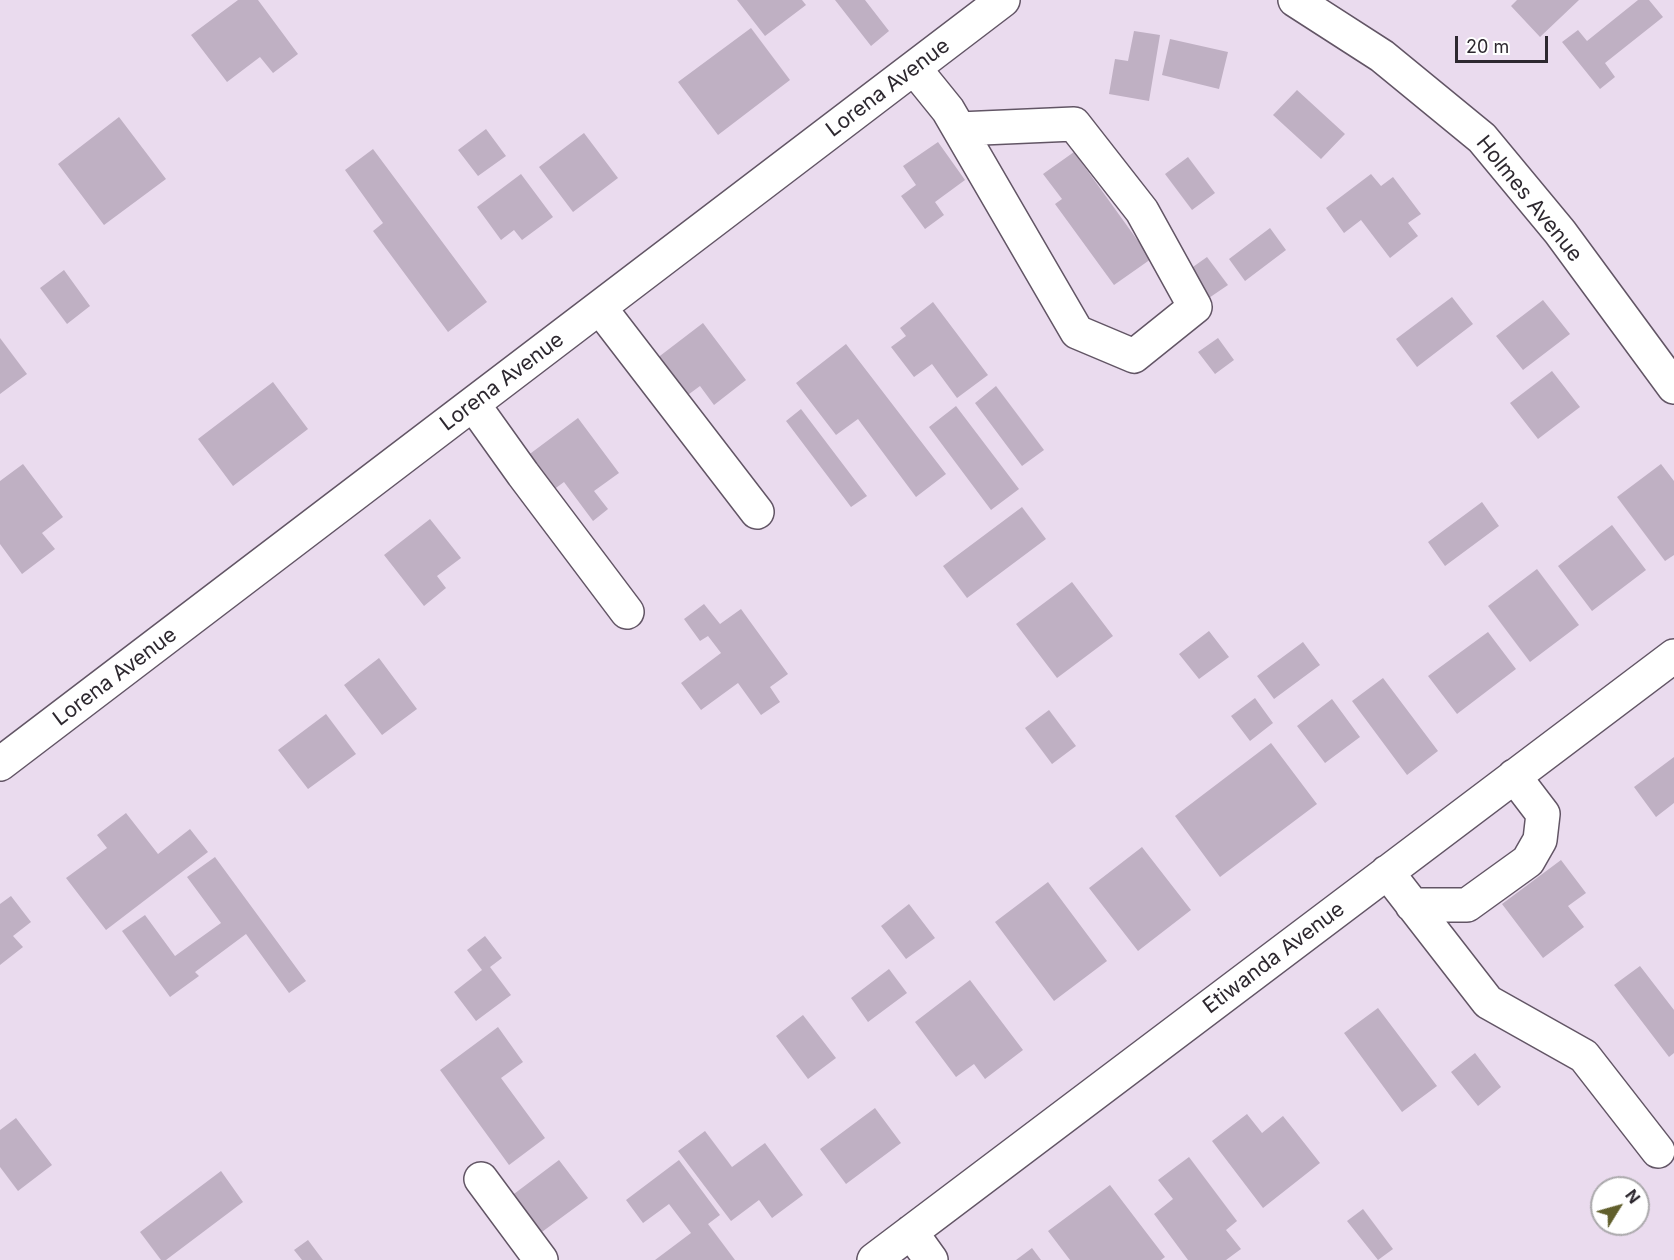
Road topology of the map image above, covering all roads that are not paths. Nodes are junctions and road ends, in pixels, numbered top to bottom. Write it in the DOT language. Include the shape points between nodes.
graph roads {
  1 [pos="1003,0"];
  2 [pos="1295,0"];
  3 [pos="914,68"];
  4 [pos="959,129"];
  5 [pos="600,308"];
  6 [pos="1674,387"];
  7 [pos="473,404"];
  8 [pos="757,512"];
  9 [pos="627,612"];
  10 [pos="1674,656"];
  11 [pos="0,764"];
  12 [pos="1514,776"];
  13 [pos="1388,872"];
  14 [pos="1412,905"];
  15 [pos="1658,1152"];
  16 [pos="481,1179"];
  17 [pos="910,1232"];
  18 [pos="541,1260"];
  19 [pos="874,1260"];
  20 [pos="932,1260"];
  1 -- 3 [label="street, Lorena Avenue"];
  2 -- 6 [label="street, Holmes Avenue" via="1382,56 1482,138 1560,232"];
  3 -- 4 [label="street"];
  3 -- 5 [label="street, Lorena Avenue"];
  4 -- 4 [label="street" via="1077,332 1134,356 1195,307 1142,211 1074,124"];
  5 -- 7 [label="street, Lorena Avenue"];
  5 -- 8 [label="street"];
  7 -- 9 [label="street"];
  7 -- 11 [label="street, Lorena Avenue"];
  10 -- 12 [label="street, Etiwanda Avenue"];
  12 -- 13 [label="street, Etiwanda Avenue"];
  12 -- 14 [label="street" via="1543,814 1540,840 1528,861 1467,905"];
  13 -- 14 [label="street"];
  13 -- 17 [label="street, Etiwanda Avenue"];
  14 -- 15 [label="street" via="1488,1002 1584,1056"];
  16 -- 18 [label="street"];
  17 -- 19 [label="street, Etiwanda Avenue"];
  17 -- 20 [label="street"];
}
